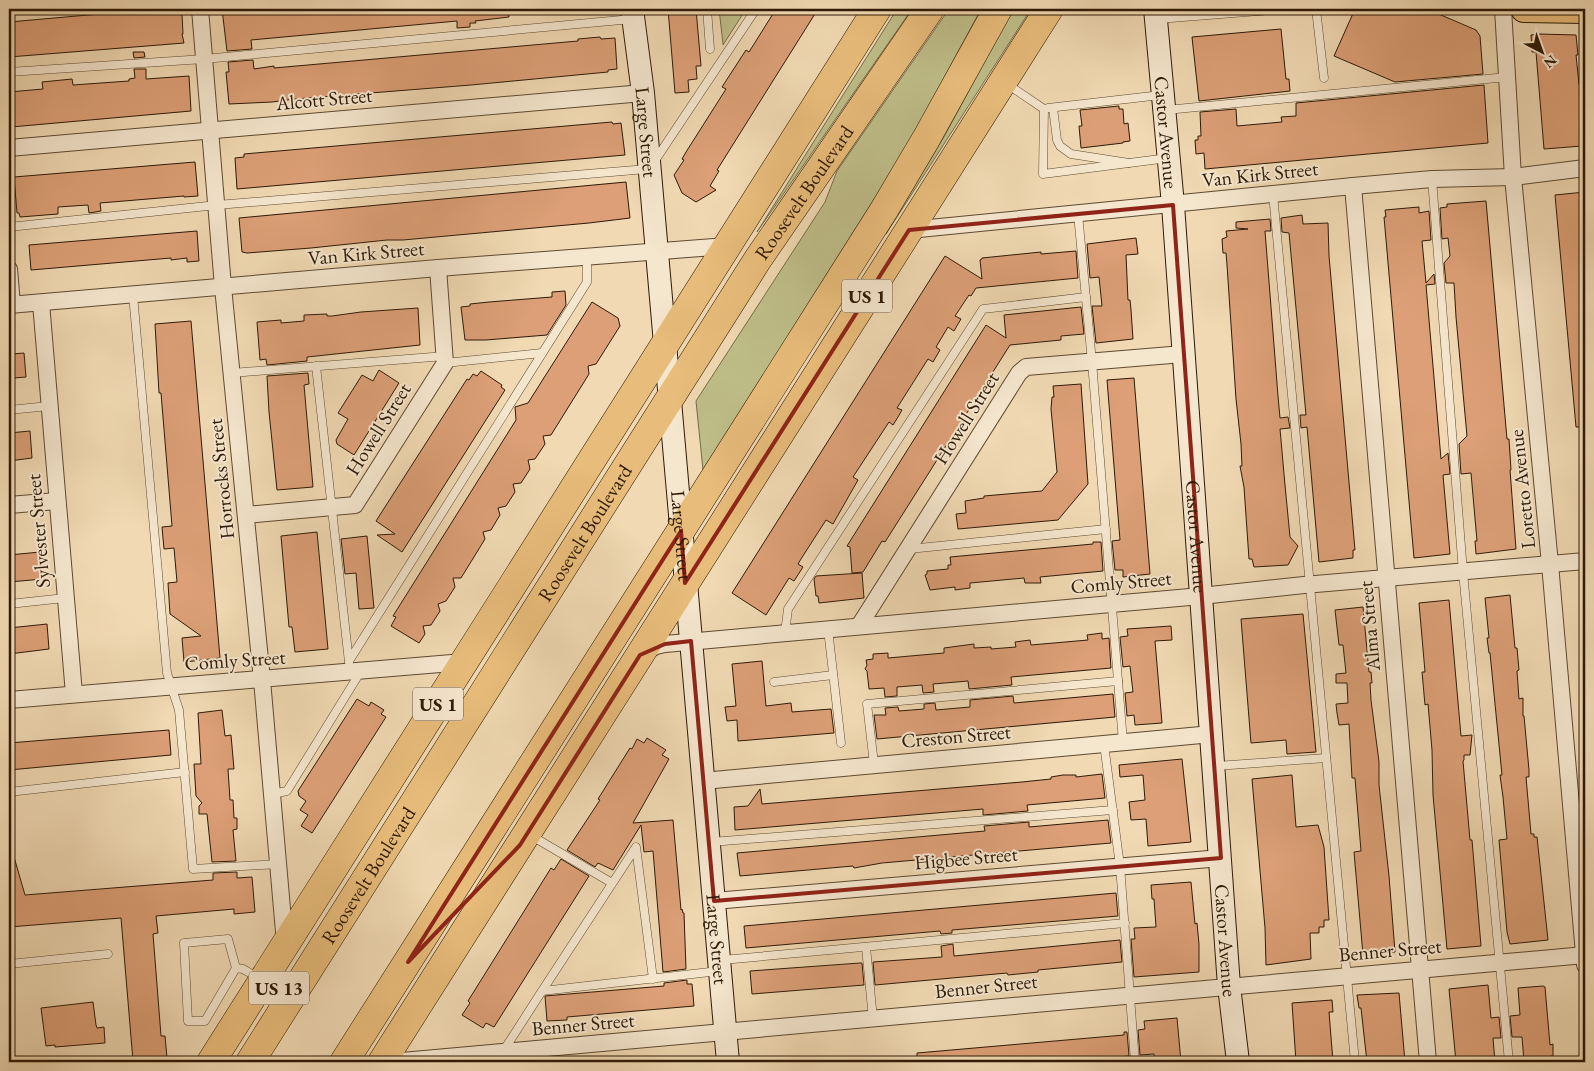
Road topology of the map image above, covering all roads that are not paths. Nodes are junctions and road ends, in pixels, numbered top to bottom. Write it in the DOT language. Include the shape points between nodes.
graph roads {
  1 [pos="200,9"];
  2 [pos="707,9"];
  3 [pos="756,9"];
  4 [pos="878,9"];
  5 [pos="930,9"];
  6 [pos="998,9"];
  7 [pos="1049,9"];
  8 [pos="1284,9"];
  9 [pos="1316,9"];
  10 [pos="1503,9"];
  11 [pos="1524,9"];
  12 [pos="1585,10"];
  13 [pos="633,14"];
  14 [pos="1156,14"];
  15 [pos="710,49"];
  16 [pos="204,59"];
  17 [pos="9,72"];
  18 [pos="1507,76"];
  19 [pos="1324,78"];
  20 [pos="1003,81"];
  21 [pos="643,93"];
  22 [pos="1164,102"];
  23 [pos="1053,108"];
  24 [pos="1044,109"];
  25 [pos="211,130"];
  26 [pos="9,148"];
  27 [pos="1169,158"];
  28 [pos="1129,163"];
  29 [pos="1585,168"];
  30 [pos="650,169"];
  31 [pos="1513,177"];
  32 [pos="1432,180"];
  33 [pos="1352,186"];
  34 [pos="1273,194"];
  35 [pos="217,205"];
  36 [pos="1173,205"];
  37 [pos="1078,214"];
  38 [pos="9,227"];
  39 [pos="909,230"];
  40 [pos="727,246"];
  41 [pos="657,251"];
  42 [pos="587,257"];
  43 [pos="438,268"];
  44 [pos="9,269"];
  45 [pos="224,288"];
  46 [pos="133,295"];
  47 [pos="1086,297"];
  48 [pos="41,303"];
  49 [pos="10,305"];
  50 [pos="664,345"];
  51 [pos="542,353"];
  52 [pos="1183,354"];
  53 [pos="445,360"];
  54 [pos="1092,362"];
  55 [pos="316,366"];
  56 [pos="232,373"];
  57 [pos="669,399"];
  58 [pos="49,406"];
  59 [pos="9,410"];
  60 [pos="56,501"];
  61 [pos="9,505"];
  62 [pos="332,508"];
  63 [pos="246,516"];
  64 [pos="1106,529"];
  65 [pos="681,531"];
  66 [pos="908,549"];
  67 [pos="1585,561"];
  68 [pos="1550,564"];
  69 [pos="1463,572"];
  70 [pos="1386,578"];
  71 [pos="686,583"];
  72 [pos="1310,584"];
  73 [pos="1201,596"];
  74 [pos="65,598"];
  75 [pos="9,604"];
  76 [pos="1112,604"];
  77 [pos="859,626"];
  78 [pos="828,629"];
  79 [pos="785,633"];
  80 [pos="691,641"];
  81 [pos="640,655"];
  82 [pos="464,662"];
  83 [pos="353,668"];
  84 [pos="833,675"];
  85 [pos="262,680"];
  86 [pos="774,682"];
  87 [pos="1118,682"];
  88 [pos="171,686"];
  89 [pos="74,694"];
  90 [pos="9,700"];
  91 [pos="1212,734"];
  92 [pos="1123,742"];
  93 [pos="841,743"];
  94 [pos="1104,744"];
  95 [pos="1326,758"];
  96 [pos="874,764"];
  97 [pos="1214,766"];
  98 [pos="185,772"];
  99 [pos="703,781"];
  100 [pos="9,792"];
  101 [pos="272,794"];
  102 [pos="1113,810"];
  103 [pos="524,839"];
  104 [pos="709,842"];
  105 [pos="1220,858"];
  106 [pos="278,864"];
  107 [pos="1120,866"];
  108 [pos="612,884"];
  109 [pos="714,901"];
  110 [pos="343,914"];
  111 [pos="1125,923"];
  112 [pos="286,944"];
  113 [pos="866,946"];
  114 [pos="108,954"];
  115 [pos="1585,958"];
  116 [pos="408,962"];
  117 [pos="1499,962"];
  118 [pos="9,964"];
  119 [pos="720,966"];
  120 [pos="236,968"];
  121 [pos="1420,969"];
  122 [pos="1346,976"];
  123 [pos="653,979"];
  124 [pos="262,981"];
  125 [pos="1229,986"];
  126 [pos="542,991"];
  127 [pos="1130,994"];
  128 [pos="874,1018"];
  129 [pos="726,1032"];
  130 [pos="502,1052"];
  131 [pos="211,1062"];
  132 [pos="215,1062"];
  133 [pos="250,1062"];
  134 [pos="344,1062"];
  135 [pos="382,1062"];
  136 [pos="391,1062"];
  137 [pos="728,1062"];
  138 [pos="1135,1062"];
  139 [pos="1238,1062"];
  140 [pos="1355,1062"];
  141 [pos="1428,1062"];
  142 [pos="1509,1062"];
  1 -- 16 [label="street, Horrocks Street"];
  2 -- 15 [label="lane"];
  3 -- 30 [label="lane"];
  4 -- 40 [label="highway, Roosevelt Boulevard / US 1"];
  5 -- 57 [label="highway, Roosevelt Boulevard / US 1" via="789,212"];
  6 -- 65 [label="highway, US 1" via="884,210"];
  7 -- 20 [label="highway, US 1"];
  8 -- 14 [label="lane"];
  9 -- 19 [label="lane"];
  10 -- 18 [label="street, Loretto Avenue"];
  11 -- 12 [label="main road"];
  13 -- 16 [label="lane"];
  13 -- 21 [label="street, Large Street"];
  14 -- 22 [label="street, Castor Avenue"];
  16 -- 17 [label="lane"];
  16 -- 25 [label="street, Horrocks Street"];
  18 -- 22 [label="lane"];
  18 -- 31 [label="street, Loretto Avenue"];
  20 -- 24 [label="lane"];
  20 -- 39 [label="highway, US 1"];
  21 -- 25 [label="street, Alcott Street"];
  21 -- 30 [label="street, Large Street"];
  22 -- 23 [label="lane"];
  22 -- 27 [label="street, Castor Avenue"];
  23 -- 24 [label="lane"];
  23 -- 28 [label="lane" via="1057,140 1065,151"];
  24 -- 28 [label="lane" via="1044,174"];
  25 -- 26 [label="street, Alcott Street"];
  25 -- 35 [label="street, Horrocks Street"];
  27 -- 28 [label="lane"];
  27 -- 36 [label="street, Castor Avenue"];
  29 -- 31 [label="street, Van Kirk Street"];
  30 -- 35 [label="lane"];
  30 -- 41 [label="street, Large Street"];
  31 -- 32 [label="street, Van Kirk Street"];
  31 -- 68 [label="street, Loretto Avenue"];
  32 -- 33 [label="street, Van Kirk Street"];
  32 -- 69 [label="lane"];
  33 -- 34 [label="street, Van Kirk Street"];
  33 -- 70 [label="street, Alma Street"];
  34 -- 36 [label="street, Van Kirk Street"];
  34 -- 72 [label="lane"];
  35 -- 38 [label="lane"];
  35 -- 45 [label="street, Horrocks Street"];
  36 -- 37 [label="street, Van Kirk Street"];
  36 -- 52 [label="street, Castor Avenue"];
  37 -- 39 [label="street, Van Kirk Street"];
  37 -- 47 [label="lane"];
  39 -- 71 [label="highway, US 1"];
  40 -- 41 [label="street, Van Kirk Street"];
  40 -- 50 [label="highway, Roosevelt Boulevard / US 1"];
  41 -- 42 [label="street, Van Kirk Street"];
  41 -- 50 [label="street, Large Street"];
  42 -- 43 [label="street, Van Kirk Street"];
  42 -- 51 [label="lane" via="587,282"];
  43 -- 45 [label="street, Van Kirk Street"];
  43 -- 53 [label="street"];
  44 -- 49 [label="street"];
  45 -- 46 [label="street, Van Kirk Street"];
  45 -- 56 [label="street, Horrocks Street"];
  46 -- 48 [label="street, Van Kirk Street"];
  46 -- 88 [label="lane" via="167,673"];
  47 -- 54 [label="lane"];
  47 -- 79 [label="lane" via="983,308 788,609"];
  48 -- 49 [label="street, Van Kirk Street"];
  48 -- 58 [label="street, Sylvester Street"];
  50 -- 57 [label="street, Large Street"];
  50 -- 82 [label="highway, Roosevelt Boulevard / US 1"];
  51 -- 53 [label="lane"];
  51 -- 83 [label="lane"];
  52 -- 54 [label="street, Howell Street"];
  52 -- 73 [label="street, Castor Avenue"];
  53 -- 55 [label="lane"];
  53 -- 62 [label="street, Howell Street" via="355,506"];
  54 -- 64 [label="lane"];
  54 -- 66 [label="street, Howell Street" via="1026,367 1019,373"];
  55 -- 56 [label="lane"];
  55 -- 62 [label="lane"];
  56 -- 63 [label="street, Horrocks Street"];
  57 -- 65 [label="street, Large Street"];
  57 -- 110 [label="highway, Roosevelt Boulevard / US 1"];
  58 -- 59 [label="lane"];
  58 -- 60 [label="street, Sylvester Street"];
  60 -- 61 [label="street"];
  60 -- 74 [label="street, Sylvester Street"];
  62 -- 63 [label="street, Howell Street"];
  62 -- 83 [label="lane"];
  63 -- 85 [label="street, Horrocks Street"];
  64 -- 66 [label="lane"];
  64 -- 76 [label="lane"];
  65 -- 71 [label="street, Large Street"];
  65 -- 116 [label="highway, US 1"];
  66 -- 77 [label="street, Howell Street"];
  67 -- 68 [label="street, Comly Street"];
  68 -- 69 [label="street, Comly Street"];
  68 -- 115 [label="street, Loretto Avenue"];
  69 -- 70 [label="street, Comly Street"];
  69 -- 117 [label="lane"];
  70 -- 72 [label="street, Comly Street"];
  70 -- 121 [label="street, Alma Street"];
  71 -- 80 [label="street, Large Street"];
  71 -- 81 [label="highway, US 1"];
  72 -- 73 [label="street, Comly Street"];
  72 -- 95 [label="lane"];
  73 -- 76 [label="street, Comly Street"];
  73 -- 91 [label="street, Castor Avenue"];
  74 -- 75 [label="lane"];
  74 -- 89 [label="street, Sylvester Street"];
  76 -- 77 [label="street, Comly Street"];
  76 -- 87 [label="lane"];
  77 -- 78 [label="street, Comly Street"];
  78 -- 79 [label="street, Comly Street"];
  78 -- 84 [label="lane"];
  79 -- 80 [label="street, Comly Street"];
  80 -- 81 [label="street, Comly Street" via="656,646"];
  80 -- 99 [label="street, Large Street"];
  81 -- 103 [label="highway, US 1"];
  82 -- 83 [label="street, Comly Street"];
  82 -- 112 [label="highway, Roosevelt Boulevard / US 1"];
  83 -- 85 [label="street, Comly Street"];
  83 -- 101 [label="lane" via="287,791"];
  84 -- 86 [label="lane"];
  84 -- 93 [label="lane"];
  85 -- 88 [label="street, Comly Street"];
  85 -- 101 [label="street, Horrocks Street"];
  87 -- 92 [label="lane"];
  87 -- 96 [label="lane" via="867,704"];
  88 -- 89 [label="street, Comly Street"];
  88 -- 98 [label="lane" via="179,710"];
  89 -- 90 [label="street, Comly Street"];
  91 -- 92 [label="street, Creston Street"];
  91 -- 97 [label="street, Castor Avenue"];
  92 -- 94 [label="street, Creston Street"];
  94 -- 96 [label="street, Creston Street"];
  94 -- 102 [label="lane"];
  95 -- 97 [label="lane"];
  95 -- 122 [label="lane"];
  96 -- 99 [label="street, Creston Street"];
  97 -- 105 [label="street, Castor Avenue"];
  98 -- 100 [label="lane"];
  98 -- 106 [label="lane" via="193,869"];
  99 -- 104 [label="street, Large Street"];
  101 -- 106 [label="street, Horrocks Street"];
  102 -- 104 [label="lane"];
  102 -- 107 [label="lane"];
  103 -- 108 [label="lane"];
  103 -- 116 [label="highway"];
  103 -- 135 [label="highway, US 1"];
  104 -- 109 [label="street, Large Street"];
  105 -- 107 [label="street, Higbee Street"];
  105 -- 125 [label="street, Castor Avenue"];
  106 -- 112 [label="street, Horrocks Street"];
  107 -- 109 [label="street, Higbee Street"];
  107 -- 111 [label="lane"];
  108 -- 123 [label="lane" via="636,847"];
  108 -- 126 [label="lane"];
  109 -- 119 [label="street, Large Street"];
  110 -- 132 [label="highway, US 13"];
  110 -- 133 [label="highway, Roosevelt Boulevard / US 1"];
  111 -- 113 [label="lane"];
  111 -- 127 [label="lane"];
  112 -- 124 [label="highway, Roosevelt Boulevard / US 1"];
  113 -- 119 [label="lane"];
  113 -- 128 [label="lane"];
  114 -- 118 [label="lane"];
  115 -- 117 [label="street, Benner Street"];
  116 -- 134 [label="highway, US 1"];
  117 -- 121 [label="street, Benner Street"];
  117 -- 142 [label="lane"];
  119 -- 123 [label="lane"];
  119 -- 129 [label="street, Large Street"];
  120 -- 120 [label="lane" via="228,939 184,943 188,1021 205,1020"];
  120 -- 124 [label="lane"];
  121 -- 122 [label="street, Benner Street"];
  121 -- 141 [label="street, Alma Street"];
  122 -- 125 [label="street, Benner Street"];
  122 -- 140 [label="lane"];
  123 -- 126 [label="lane"];
  124 -- 131 [label="highway, Roosevelt Boulevard / US 1"];
  125 -- 127 [label="street, Benner Street"];
  125 -- 139 [label="street, Castor Avenue"];
  126 -- 130 [label="lane"];
  127 -- 128 [label="street, Benner Street"];
  127 -- 138 [label="lane"];
  128 -- 129 [label="street, Benner Street"];
  129 -- 130 [label="street, Benner Street"];
  129 -- 137 [label="street, Large Street"];
  130 -- 136 [label="street, Benner Street"];
}
